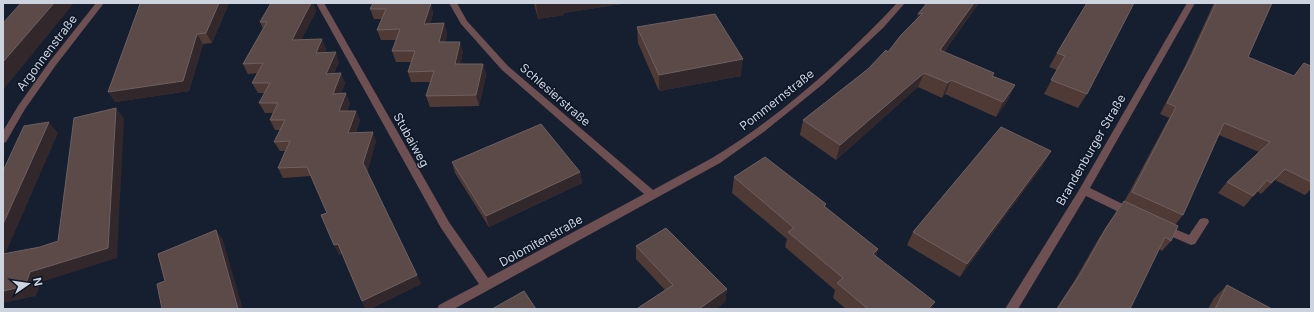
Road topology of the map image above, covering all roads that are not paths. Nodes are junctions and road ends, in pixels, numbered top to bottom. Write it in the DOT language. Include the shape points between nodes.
graph roads {
  1 [pos="100,3"];
  2 [pos="320,3"];
  3 [pos="452,3"];
  4 [pos="901,3"];
  5 [pos="1191,3"];
  6 [pos="3,140"];
  7 [pos="1084,190"];
  8 [pos="652,195"];
  9 [pos="1141,218"];
  10 [pos="1204,222"];
  11 [pos="1155,224"];
  12 [pos="487,286"];
  13 [pos="1015,308"];
  14 [pos="443,309"];
  1 -- 6 [label="street, Argonnenstraße" via="20,108"];
  2 -- 12 [label="street, Stubaiweg" via="445,225"];
  3 -- 8 [label="street, Schlesierstraße" via="464,22 505,68"];
  4 -- 8 [label="street, Pommernstraße" via="836,67 768,124 716,160"];
  5 -- 7 [label="street, Brandenburger Straße"];
  7 -- 9 [label="street"];
  7 -- 13 [label="street, Brandenburger Straße"];
  8 -- 12 [label="street, Dolomitenstraße"];
  10 -- 11 [label="street" via="1191,241"];
  12 -- 14 [label="street, Dolomitenstraße"];
}
